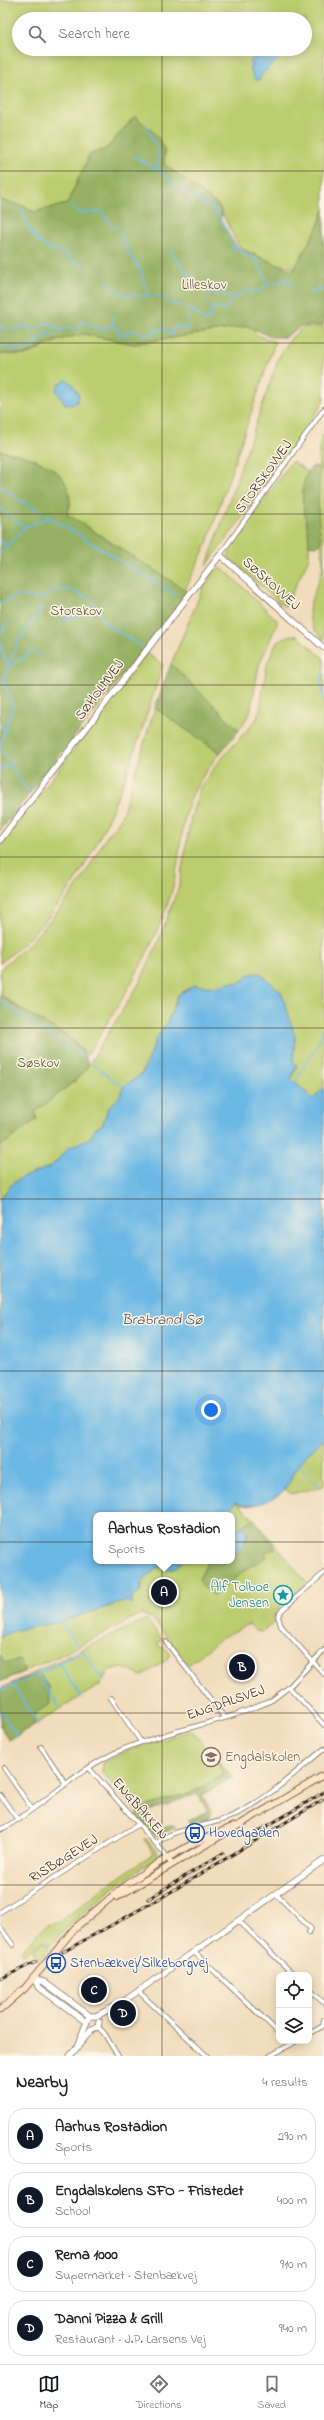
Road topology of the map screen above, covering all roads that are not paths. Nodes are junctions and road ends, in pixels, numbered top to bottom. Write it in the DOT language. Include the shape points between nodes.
graph roads {
  1 [pos="324,410"];
  2 [pos="220,555"];
  3 [pos="324,648"];
  4 [pos="0,840"];
  5 [pos="324,1573"];
  6 [pos="166,1642"];
  7 [pos="324,1650"];
  8 [pos="313,1661"];
  9 [pos="324,1674"];
  10 [pos="289,1687"];
  11 [pos="111,1698"];
  12 [pos="224,1717"];
  13 [pos="324,1725"];
  14 [pos="141,1742"];
  15 [pos="41,1748"];
  16 [pos="324,1749"];
  17 [pos="4,1768"];
  18 [pos="89,1768"];
  19 [pos="324,1775"];
  20 [pos="66,1784"];
  21 [pos="0,1795"];
  22 [pos="32,1809"];
  23 [pos="18,1820"];
  24 [pos="139,1824"];
  25 [pos="235,1826"];
  26 [pos="0,1830"];
  27 [pos="156,1844"];
  28 [pos="168,1858"];
  29 [pos="323,1862"];
  30 [pos="172,1865"];
  31 [pos="276,1894"];
  32 [pos="107,1902"];
  33 [pos="0,1912"];
  34 [pos="238,1921"];
  35 [pos="0,1927"];
  36 [pos="309,1932"];
  37 [pos="12,1945"];
  38 [pos="194,1952"];
  39 [pos="291,1972"];
  40 [pos="33,1978"];
  41 [pos="138,1991"];
  42 [pos="312,1992"];
  43 [pos="324,2003"];
  44 [pos="0,2010"];
  45 [pos="324,2020"];
  46 [pos="95,2022"];
  47 [pos="86,2024"];
  48 [pos="323,2027"];
  49 [pos="276,2030"];
  50 [pos="312,2032"];
  51 [pos="292,2044"];
  52 [pos="78,2045"];
  53 [pos="70,2056"];
  54 [pos="118,2056"];
  55 [pos="207,2056"];
  56 [pos="270,2056"];
  1 -- 2 [label="street, STORSKOVVEJ"];
  2 -- 3 [label="street, SØSKOVVEJ"];
  2 -- 4 [label="street, SØHOLMVEJ"];
  5 -- 8 [label="street" via="282,1610 278,1619"];
  6 -- 12 [label="street"];
  7 -- 8 [label="street, ENGDALSVEJ"];
  8 -- 9 [label="street"];
  8 -- 10 [label="street, ENGDALSVEJ"];
  10 -- 12 [label="street, ENGDALSVEJ" via="262,1705"];
  10 -- 13 [label="street"];
  11 -- 14 [label="street"];
  12 -- 14 [label="street, ENGDALSVEJ"];
  14 -- 18 [label="street, ENGDALSVEJ" via="119,1750"];
  15 -- 20 [label="street"];
  16 -- 27 [label="street" via="258,1802 239,1813 203,1826 172,1833"];
  17 -- 22 [label="street"];
  18 -- 20 [label="street, ENGDALSVEJ"];
  18 -- 24 [label="street, ENGBAKKEN"];
  19 -- 25 [label="main road"];
  20 -- 22 [label="street, ENGDALSVEJ"];
  21 -- 23 [label="street"];
  22 -- 23 [label="street, ENGDALSVEJ"];
  23 -- 26 [label="street, ENGDALSVEJ"];
  24 -- 27 [label="street, ENGBAKKEN"];
  24 -- 33 [label="street, RISBØGEVEJ"];
  25 -- 28 [label="main road" via="194,1843"];
  25 -- 30 [label="main road"];
  27 -- 28 [label="street, ENGBAKKEN"];
  28 -- 30 [label="street, ENGBAKKEN"];
  28 -- 32 [label="main road" via="127,1884"];
  29 -- 31 [label="street"];
  30 -- 32 [label="main road"];
  31 -- 34 [label="street"];
  31 -- 36 [label="street" via="311,1930"];
  32 -- 40 [label="main road" via="75,1928"];
  34 -- 38 [label="street"];
  34 -- 39 [label="street"];
  35 -- 37 [label="street"];
  38 -- 41 [label="street"];
  38 -- 49 [label="street"];
  40 -- 44 [label="main road"];
  40 -- 46 [label="street" via="44,1982"];
  40 -- 47 [label="street" via="40,1988"];
  41 -- 46 [label="street"];
  41 -- 55 [label="street"];
  42 -- 43 [label="street"];
  45 -- 48 [label="street"];
  46 -- 47 [label="street"];
  46 -- 47 [label="street"];
  46 -- 52 [label="street"];
  46 -- 54 [label="street"];
  47 -- 52 [label="street"];
  48 -- 50 [label="street"];
  51 -- 56 [label="street"];
  52 -- 53 [label="street"];
}
